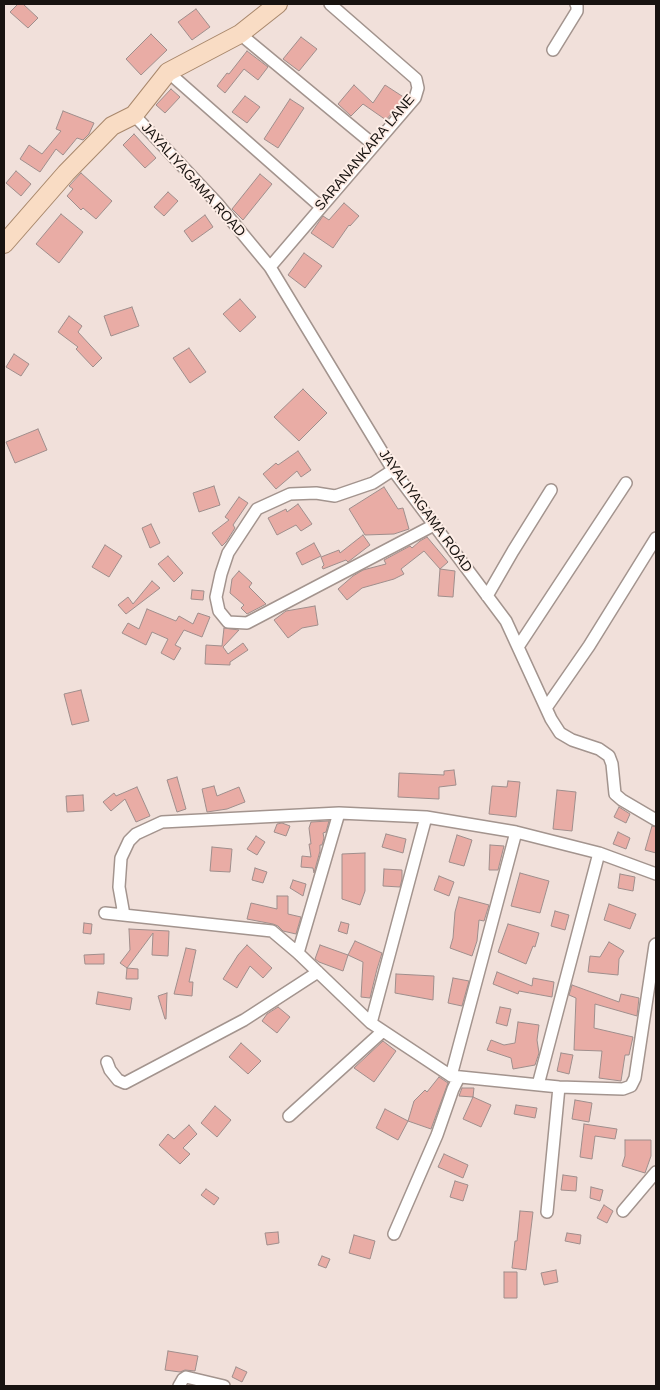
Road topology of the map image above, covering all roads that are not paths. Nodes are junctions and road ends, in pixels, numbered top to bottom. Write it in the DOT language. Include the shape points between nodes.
graph roads {
  1 [pos="278,4"];
  2 [pos="330,4"];
  3 [pos="576,4"];
  4 [pos="240,34"];
  5 [pos="553,50"];
  6 [pos="168,72"];
  7 [pos="134,115"];
  8 [pos="374,145"];
  9 [pos="321,207"];
  10 [pos="4,244"];
  11 [pos="270,267"];
  12 [pos="393,470"];
  13 [pos="626,483"];
  14 [pos="551,490"];
  15 [pos="434,525"];
  16 [pos="656,538"];
  17 [pos="487,596"];
  18 [pos="518,647"];
  19 [pos="546,708"];
  20 [pos="339,813"];
  21 [pos="426,817"];
  22 [pos="656,820"];
  23 [pos="516,832"];
  24 [pos="599,853"];
  25 [pos="656,874"];
  26 [pos="105,912"];
  27 [pos="124,915"];
  28 [pos="656,944"];
  29 [pos="298,953"];
  30 [pos="318,972"];
  31 [pos="651,1007"];
  32 [pos="370,1023"];
  33 [pos="383,1031"];
  34 [pos="107,1062"];
  35 [pos="455,1076"];
  36 [pos="538,1085"];
  37 [pos="559,1086"];
  38 [pos="290,1116"];
  39 [pos="656,1172"];
  40 [pos="623,1211"];
  41 [pos="547,1212"];
  42 [pos="394,1234"];
  43 [pos="179,1386"];
  44 [pos="224,1386"];
  1 -- 4 [label="main road"];
  2 -- 8 [label="street, SARANANKARA LANE" via="416,79 415,98"];
  3 -- 5 [label="street" via="577,11"];
  4 -- 6 [label="main road"];
  4 -- 8 [label="street"];
  6 -- 7 [label="main road"];
  6 -- 9 [label="street"];
  7 -- 10 [label="main road" via="112,126"];
  7 -- 11 [label="street, JAYALIYAGAMA ROAD"];
  8 -- 9 [label="street, SARANANKARA LANE"];
  9 -- 11 [label="street, SARANANKARA LANE"];
  11 -- 12 [label="street, JAYALIYAGAMA ROAD"];
  12 -- 15 [label="street, JAYALIYAGAMA ROAD"];
  12 -- 15 [label="street" via="373,483 335,496 290,494 258,509 228,553 216,597 219,611 228,622 247,623"];
  13 -- 18 [label="street"];
  14 -- 17 [label="street"];
  15 -- 17 [label="street, JAYALIYAGAMA ROAD"];
  16 -- 19 [label="street"];
  17 -- 18 [label="street, JAYALIYAGAMA ROAD" via="506,621"];
  18 -- 19 [label="street, JAYALIYAGAMA ROAD"];
  19 -- 22 [label="street, JAYALIYAGAMA ROAD" via="560,733 609,756 615,794"];
  20 -- 21 [label="street"];
  20 -- 27 [label="street" via="162,822 136,834 121,858 119,887"];
  20 -- 29 [label="street"];
  21 -- 23 [label="street"];
  21 -- 32 [label="street"];
  23 -- 24 [label="street"];
  23 -- 35 [label="street"];
  24 -- 25 [label="street"];
  24 -- 36 [label="street"];
  26 -- 27 [label="street"];
  27 -- 29 [label="street" via="272,931"];
  28 -- 31 [label="street"];
  29 -- 30 [label="street"];
  30 -- 32 [label="street"];
  30 -- 34 [label="street" via="244,1020 125,1083 118,1080"];
  31 -- 37 [label="street" via="631,1086 623,1090"];
  32 -- 33 [label="street"];
  33 -- 35 [label="street"];
  33 -- 38 [label="street"];
  35 -- 36 [label="street"];
  35 -- 42 [label="street" via="436,1135"];
  36 -- 37 [label="street"];
  37 -- 41 [label="street"];
  39 -- 40 [label="street"];
  43 -- 44 [label="street" via="186,1377"];
}
